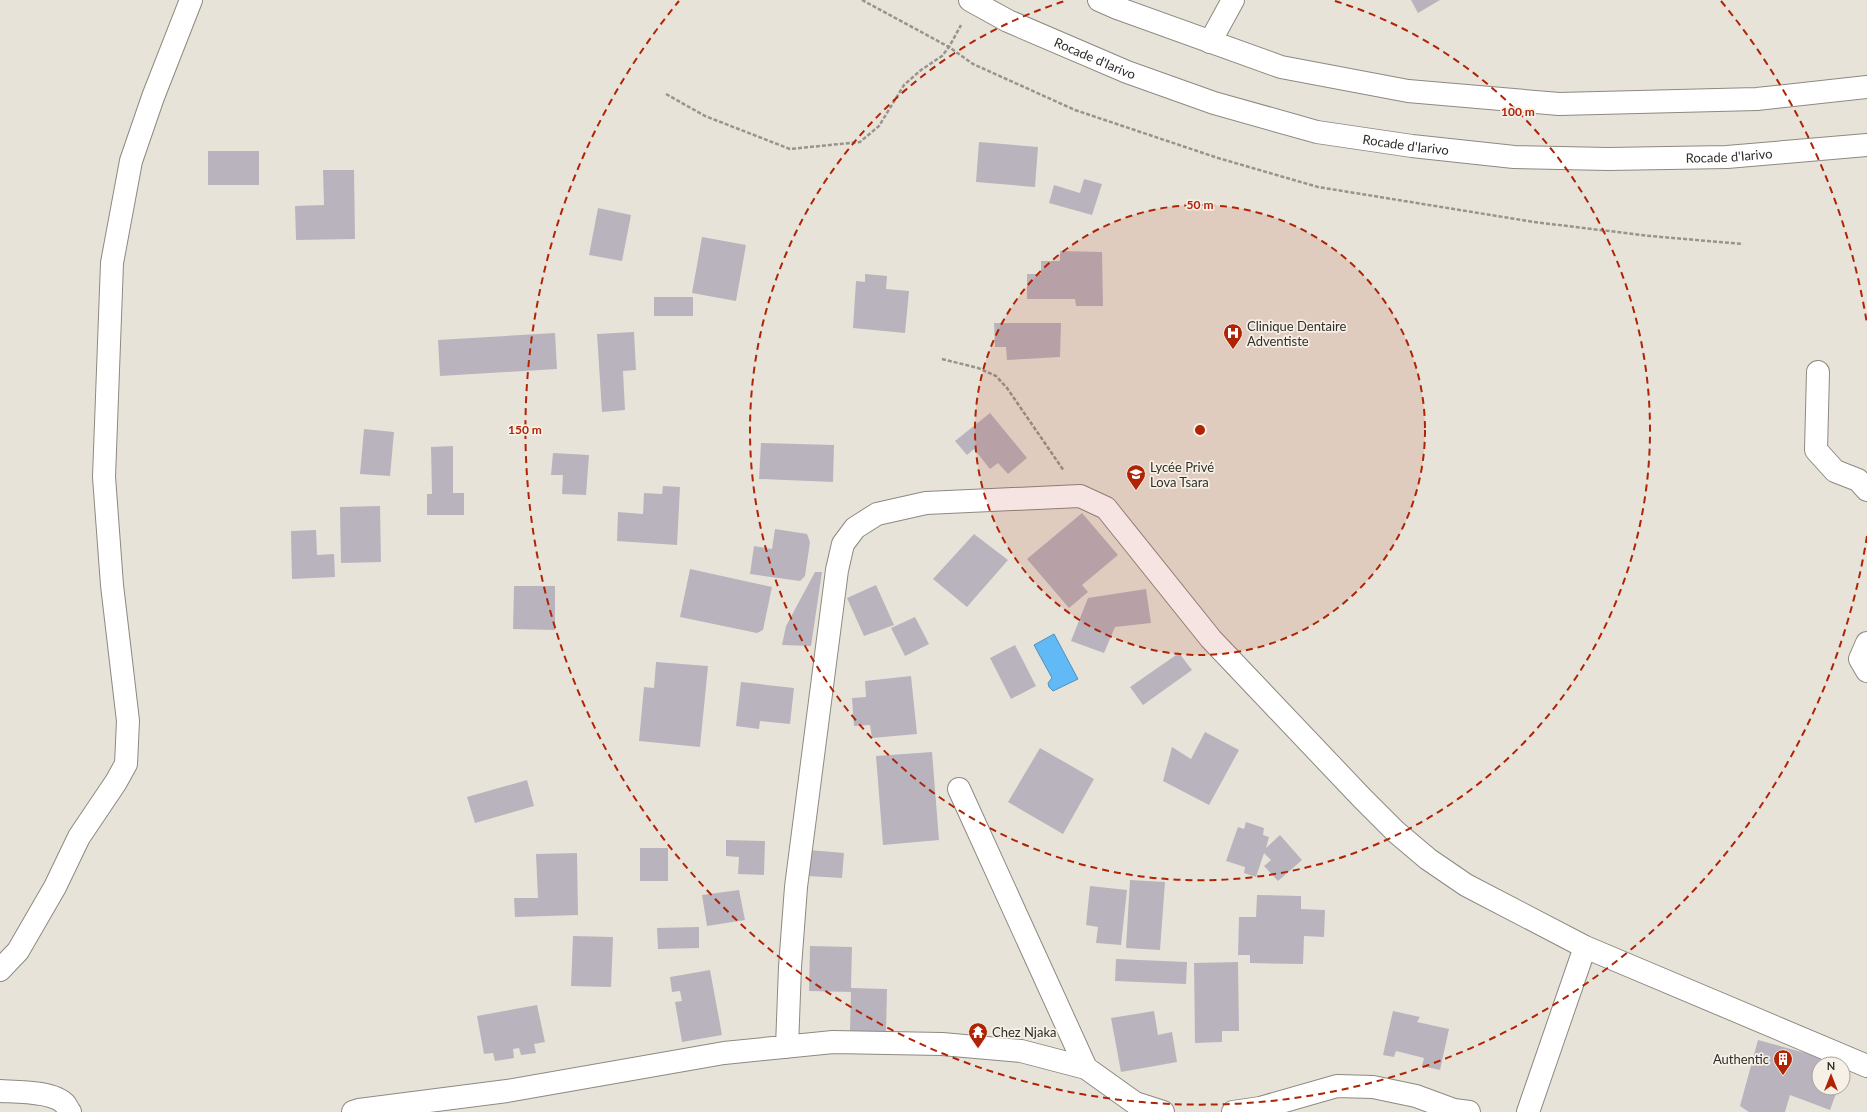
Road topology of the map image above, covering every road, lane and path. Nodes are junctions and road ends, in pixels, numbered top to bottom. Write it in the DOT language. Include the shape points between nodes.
graph roads {
  1 [pos="191,0"];
  2 [pos="862,0"];
  3 [pos="1099,0"];
  4 [pos="1233,0"];
  5 [pos="967,10"];
  6 [pos="1210,42"];
  7 [pos="949,47"];
  8 [pos="1867,87"];
  9 [pos="666,94"];
  10 [pos="1867,144"];
  11 [pos="1743,244"];
  12 [pos="942,359"];
  13 [pos="1818,372"];
  14 [pos="1867,490"];
  15 [pos="1080,496"];
  16 [pos="1867,643"];
  17 [pos="1867,671"];
  18 [pos="959,789"];
  19 [pos="1585,947"];
  20 [pos="0,970"];
  21 [pos="787,1047"];
  22 [pos="1867,1066"];
  23 [pos="1086,1068"];
  24 [pos="0,1091"];
  25 [pos="70,1112"];
  26 [pos="353,1112"];
  27 [pos="1163,1112"];
  28 [pos="1233,1112"];
  29 [pos="1469,1112"];
  30 [pos="1528,1112"];
  1 -- 20 [label="street" via="131,161 112,263 104,477 112,585 128,721 126,764 79,837 18,951"];
  2 -- 7 [label="path"];
  3 -- 6 [label="street"];
  4 -- 6 [label="street"];
  5 -- 7 [label="path"];
  5 -- 10 [label="street, Rocade d'Iarivo" via="1008,21 1127,72 1214,103 1318,132 1412,146 1514,157 1608,159 1727,157"];
  6 -- 8 [label="street" via="1280,67 1408,91 1559,104 1757,99"];
  7 -- 9 [label="path" via="942,56 904,85 879,126 860,142 790,149 705,116"];
  7 -- 11 [label="path" via="973,64 1075,110 1218,158 1318,187 1534,222"];
  12 -- 15 [label="path" via="978,368 996,376 1007,388"];
  13 -- 14 [label="street" via="1816,450 1835,471 1858,480"];
  15 -- 19 [label="street" via="1106,508 1211,639 1396,832 1428,859 1466,885"];
  15 -- 21 [label="street" via="926,503 877,514 855,528 843,544 837,570 796,886"];
  16 -- 17 [label="street" via="1860,659"];
  18 -- 23 [label="street"];
  19 -- 22 [label="street"];
  19 -- 30 [label="street"];
  21 -- 23 [label="street" via="833,1042 942,1044 1021,1051"];
  21 -- 26 [label="street" via="724,1053 507,1091"];
  23 -- 27 [label="street" via="1136,1103"];
  24 -- 25 [label="street" via="51,1097 64,1103"];
  28 -- 29 [label="street" via="1260,1108 1337,1086 1373,1087 1416,1096 1454,1110"];
}
